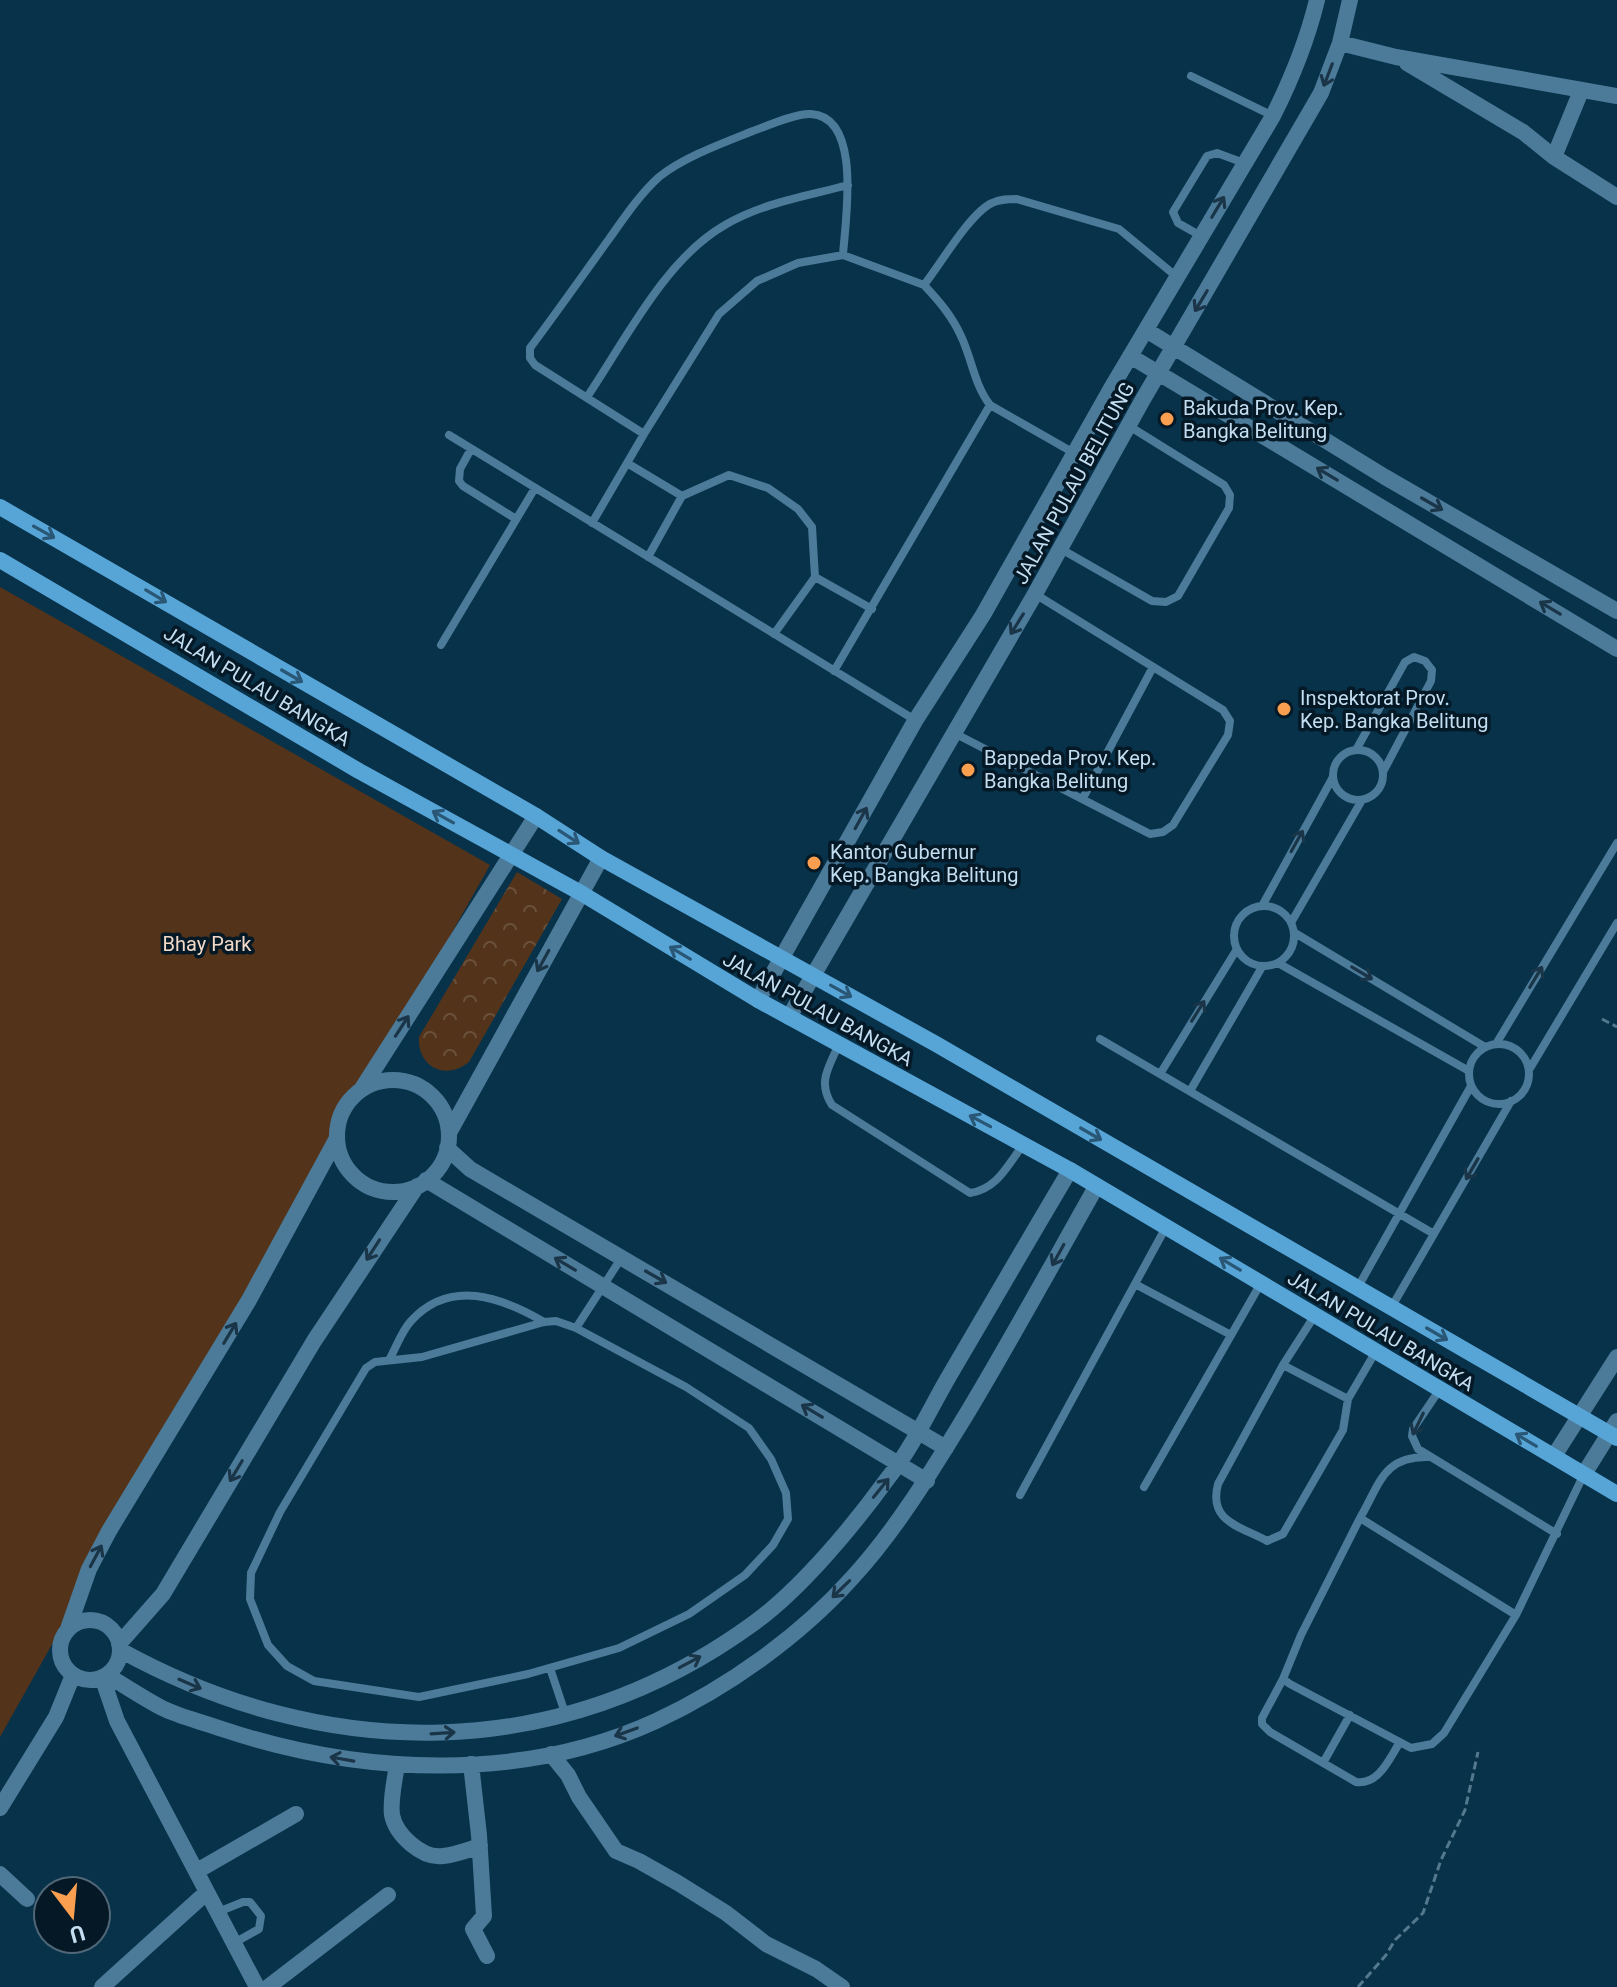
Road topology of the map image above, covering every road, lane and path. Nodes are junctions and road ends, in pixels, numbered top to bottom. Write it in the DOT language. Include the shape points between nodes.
graph roads {
  1 [pos="1317,0"];
  2 [pos="1350,0"];
  3 [pos="1340,43"];
  4 [pos="1396,57"];
  5 [pos="1191,76"];
  6 [pos="1581,91"];
  7 [pos="1617,96"];
  8 [pos="1273,116"];
  9 [pos="1554,157"];
  10 [pos="1244,163"];
  11 [pos="848,185"];
  12 [pos="1617,197"];
  13 [pos="1201,236"];
  14 [pos="843,255"];
  15 [pos="1177,277"];
  16 [pos="924,285"];
  17 [pos="1146,330"];
  18 [pos="1174,346"];
  19 [pos="1130,356"];
  20 [pos="1159,373"];
  21 [pos="587,397"];
  22 [pos="990,405"];
  23 [pos="1129,426"];
  24 [pos="644,434"];
  25 [pos="449,435"];
  26 [pos="471,449"];
  27 [pos="1074,453"];
  28 [pos="627,463"];
  29 [pos="535,488"];
  30 [pos="682,496"];
  31 [pos="0,507"];
  32 [pos="516,519"];
  33 [pos="592,523"];
  34 [pos="1061,549"];
  35 [pos="648,557"];
  36 [pos="0,560"];
  37 [pos="815,577"];
  38 [pos="1035,594"];
  39 [pos="872,609"];
  40 [pos="1617,611"];
  41 [pos="774,634"];
  42 [pos="441,645"];
  43 [pos="1617,649"];
  44 [pos="1153,667"];
  45 [pos="834,671"];
  46 [pos="915,721"];
  47 [pos="953,733"];
  48 [pos="1356,750"];
  49 [pos="1383,772"];
  50 [pos="1333,777"];
  51 [pos="1083,798"];
  52 [pos="1362,800"];
  53 [pos="536,816"];
  54 [pos="1617,843"];
  55 [pos="511,855"];
  56 [pos="601,858"];
  57 [pos="581,893"];
  58 [pos="1262,906"];
  59 [pos="1292,921"];
  60 [pos="1617,923"];
  61 [pos="1295,933"];
  62 [pos="1237,949"];
  63 [pos="782,959"];
  64 [pos="1278,963"];
  65 [pos="1262,967"];
  66 [pos="811,975"];
  67 [pos="758,1000"];
  68 [pos="789,1017"];
  69 [pos="1602,1019"];
  70 [pos="1617,1027"];
  71 [pos="1100,1039"];
  72 [pos="839,1044"];
  73 [pos="1496,1044"];
  74 [pos="1485,1047"];
  75 [pos="1529,1070"];
  76 [pos="1469,1071"];
  77 [pos="1160,1074"];
  78 [pos="1471,1086"];
  79 [pos="360,1091"];
  80 [pos="1190,1091"];
  81 [pos="1511,1101"];
  82 [pos="337,1138"];
  83 [pos="448,1140"];
  84 [pos="1024,1145"];
  85 [pos="1070,1170"];
  86 [pos="422,1183"];
  87 [pos="1096,1187"];
  88 [pos="1399,1214"];
  89 [pos="1167,1227"];
  90 [pos="1434,1234"];
  91 [pos="622,1257"];
  92 [pos="1261,1283"];
  93 [pos="1135,1284"];
  94 [pos="603,1286"];
  95 [pos="1357,1288"];
  96 [pos="1391,1308"];
  97 [pos="1315,1315"];
  98 [pos="544,1322"];
  99 [pos="576,1328"];
  100 [pos="1231,1335"];
  101 [pos="1376,1350"];
  102 [pos="1617,1357"];
  103 [pos="389,1360"];
  104 [pos="1283,1365"];
  105 [pos="1440,1389"];
  106 [pos="1348,1399"];
  107 [pos="1580,1416"];
  108 [pos="917,1431"];
  109 [pos="1614,1431"];
  110 [pos="946,1448"];
  111 [pos="1554,1456"];
  112 [pos="1430,1457"];
  113 [pos="898,1463"];
  114 [pos="1584,1474"];
  115 [pos="927,1481"];
  116 [pos="1144,1487"];
  117 [pos="1617,1494"];
  118 [pos="1020,1495"];
  119 [pos="1360,1518"];
  120 [pos="1557,1534"];
  121 [pos="1516,1615"];
  122 [pos="68,1629"];
  123 [pos="120,1647"];
  124 [pos="550,1668"];
  125 [pos="73,1675"];
  126 [pos="104,1676"];
  127 [pos="1283,1679"];
  128 [pos="565,1714"];
  129 [pos="1350,1715"];
  130 [pos="1400,1742"];
  131 [pos="1478,1752"];
  132 [pos="551,1754"];
  133 [pos="1323,1763"];
  134 [pos="397,1764"];
  135 [pos="471,1764"];
  136 [pos="0,1808"];
  137 [pos="296,1814"];
  138 [pos="480,1846"];
  139 [pos="197,1871"];
  140 [pos="0,1874"];
  141 [pos="207,1892"];
  142 [pos="388,1895"];
  143 [pos="27,1899"];
  144 [pos="218,1912"];
  145 [pos="234,1943"];
  146 [pos="487,1956"];
  147 [pos="102,1987"];
  148 [pos="257,1987"];
  149 [pos="268,1987"];
  150 [pos="842,1987"];
  151 [pos="1358,1987"];
  1 -- 8 [label="street, JALAN PULAU BELITUNG" via="1309,34"];
  2 -- 3 [label="street, JALAN PULAU BELITUNG"];
  3 -- 4 [label="street"];
  3 -- 18 [label="street, JALAN PULAU BELITUNG, one-way" via="1321,93"];
  4 -- 6 [label="street"];
  4 -- 9 [label="street" via="1523,132"];
  5 -- 8 [label="lane"];
  6 -- 7 [label="street"];
  6 -- 9 [label="street"];
  8 -- 10 [label="street, JALAN PULAU BELITUNG"];
  9 -- 12 [label="street"];
  13 -- 10 [label="street, JALAN PULAU BELITUNG, one-way"];
  10 -- 13 [label="lane" via="1217,153 1207,156 1173,212 1178,223"];
  11 -- 14 [label="lane"];
  11 -- 21 [label="lane" via="761,208 724,225 687,252"];
  11 -- 21 [label="lane" via="845,146 824,118 810,113 709,148 660,177 629,211 530,348 535,365"];
  13 -- 15 [label="street, JALAN PULAU BELITUNG"];
  14 -- 16 [label="lane"];
  14 -- 24 [label="lane" via="798,263 757,281 719,314"];
  15 -- 16 [label="lane" via="1119,229 1017,199 989,204 976,215"];
  15 -- 17 [label="street, JALAN PULAU BELITUNG"];
  16 -- 22 [label="lane" via="962,338"];
  17 -- 18 [label="street"];
  17 -- 19 [label="street, JALAN PULAU BELITUNG"];
  18 -- 20 [label="street, JALAN PULAU BELITUNG"];
  18 -- 40 [label="street, one-way" via="1385,477"];
  19 -- 20 [label="street"];
  19 -- 27 [label="street, JALAN PULAU BELITUNG"];
  20 -- 23 [label="street, JALAN PULAU BELITUNG"];
  43 -- 20 [label="street, one-way"];
  21 -- 24 [label="lane"];
  22 -- 27 [label="lane"];
  22 -- 39 [label="lane"];
  23 -- 34 [label="street, JALAN PULAU BELITUNG"];
  23 -- 34 [label="lane" via="1224,485 1229,508 1178,596 1166,602 1152,601"];
  24 -- 28 [label="lane"];
  25 -- 26 [label="lane"];
  26 -- 29 [label="lane"];
  26 -- 32 [label="lane" via="459,481"];
  27 -- 46 [label="street, JALAN PULAU BELITUNG" via="983,615"];
  28 -- 30 [label="lane"];
  28 -- 33 [label="lane"];
  29 -- 32 [label="lane"];
  29 -- 33 [label="lane"];
  30 -- 35 [label="lane"];
  30 -- 37 [label="lane" via="729,475 768,488 798,509 812,527"];
  31 -- 53 [label="main road, JALAN PULAU BANGKA, one-way"];
  32 -- 42 [label="lane"];
  33 -- 35 [label="lane"];
  34 -- 38 [label="street, JALAN PULAU BELITUNG"];
  35 -- 41 [label="lane"];
  55 -- 36 [label="main road, JALAN PULAU BANGKA, one-way"];
  37 -- 39 [label="lane"];
  37 -- 41 [label="lane"];
  38 -- 44 [label="lane"];
  38 -- 47 [label="street, JALAN PULAU BELITUNG, one-way"];
  39 -- 45 [label="lane"];
  41 -- 45 [label="lane"];
  44 -- 51 [label="lane"];
  44 -- 51 [label="lane" via="1223,710 1230,721 1228,735 1173,825 1163,832 1150,834"];
  45 -- 46 [label="lane"];
  63 -- 46 [label="street, JALAN PULAU BELITUNG, one-way"];
  47 -- 51 [label="lane"];
  47 -- 66 [label="street, JALAN PULAU BELITUNG"];
  48 -- 49 [label="lane" via="1374,756"];
  48 -- 49 [label="lane" via="1405,662 1414,657 1425,661 1432,670 1431,681"];
  48 -- 50 [label="lane" via="1339,759"];
  49 -- 52 [label="lane" via="1378,791"];
  50 -- 52 [label="lane" via="1341,794"];
  58 -- 50 [label="lane, one-way"];
  52 -- 59 [label="lane"];
  53 -- 55 [label="street"];
  53 -- 56 [label="main road, JALAN PULAU BANGKA, one-way"];
  73 -- 54 [label="lane, one-way"];
  55 -- 57 [label="main road, JALAN PULAU BANGKA"];
  79 -- 55 [label="street, one-way"];
  56 -- 57 [label="street"];
  56 -- 63 [label="main road, JALAN PULAU BANGKA"];
  67 -- 57 [label="main road, JALAN PULAU BANGKA, one-way"];
  57 -- 83 [label="street, one-way"];
  58 -- 59 [label="lane" via="1274,907"];
  58 -- 62 [label="lane" via="1250,909 1235,926"];
  59 -- 61 [label="lane"];
  60 -- 75 [label="lane"];
  61 -- 64 [label="lane" via="1289,955"];
  61 -- 74 [label="lane, one-way"];
  62 -- 65 [label="lane" via="1244,959"];
  77 -- 62 [label="lane, one-way"];
  63 -- 66 [label="main road, JALAN PULAU BANGKA"];
  63 -- 67 [label="street, JALAN PULAU BELITUNG"];
  64 -- 65 [label="lane"];
  64 -- 76 [label="lane"];
  65 -- 80 [label="lane"];
  66 -- 68 [label="street, JALAN PULAU BELITUNG"];
  66 -- 95 [label="main road, JALAN PULAU BANGKA, one-way"];
  67 -- 68 [label="main road, JALAN PULAU BANGKA"];
  68 -- 72 [label="main road, JALAN PULAU BANGKA"];
  69 -- 70 [label="path"];
  71 -- 77 [label="lane"];
  84 -- 72 [label="main road, JALAN PULAU BANGKA, one-way"];
  72 -- 84 [label="lane" via="824,1081 832,1105 970,1193 994,1183"];
  73 -- 74 [label="lane"];
  73 -- 75 [label="lane" via="1518,1050"];
  74 -- 76 [label="lane"];
  75 -- 81 [label="lane" via="1523,1092"];
  76 -- 78 [label="lane"];
  77 -- 80 [label="lane"];
  78 -- 81 [label="lane" via="1488,1102"];
  78 -- 88 [label="lane"];
  79 -- 82 [label="street" via="340,1117"];
  79 -- 83 [label="street" via="390,1080 412,1083 438,1103 448,1122"];
  80 -- 88 [label="lane"];
  81 -- 90 [label="lane, one-way"];
  82 -- 86 [label="street" via="343,1160 364,1184 396,1191"];
  122 -- 82 [label="street, one-way" via="109,1531 249,1300"];
  83 -- 86 [label="street" via="441,1164"];
  83 -- 91 [label="street" via="470,1169"];
  84 -- 85 [label="main road, JALAN PULAU BANGKA"];
  85 -- 87 [label="main road, JALAN PULAU BANGKA"];
  85 -- 108 [label="street"];
  94 -- 86 [label="street, one-way"];
  86 -- 123 [label="street, one-way" via="314,1341 163,1594"];
  87 -- 89 [label="main road, JALAN PULAU BANGKA"];
  87 -- 110 [label="street, one-way"];
  88 -- 90 [label="lane"];
  88 -- 95 [label="lane"];
  92 -- 89 [label="main road, JALAN PULAU BANGKA, one-way"];
  89 -- 93 [label="lane"];
  90 -- 96 [label="lane"];
  91 -- 94 [label="lane"];
  91 -- 108 [label="street, one-way"];
  92 -- 97 [label="main road, JALAN PULAU BANGKA"];
  92 -- 100 [label="lane"];
  93 -- 100 [label="lane"];
  93 -- 118 [label="lane"];
  94 -- 99 [label="lane"];
  113 -- 94 [label="street, one-way"];
  95 -- 96 [label="main road, JALAN PULAU BANGKA"];
  96 -- 107 [label="main road, JALAN PULAU BANGKA, one-way"];
  97 -- 101 [label="main road, JALAN PULAU BANGKA"];
  97 -- 104 [label="lane"];
  98 -- 99 [label="lane"];
  98 -- 103 [label="lane" via="422,1357"];
  98 -- 103 [label="lane" via="490,1297 449,1298 408,1324"];
  99 -- 124 [label="lane" via="749,1428 786,1493 788,1519 745,1575 689,1614 619,1648"];
  100 -- 116 [label="lane"];
  101 -- 105 [label="main road, JALAN PULAU BANGKA"];
  101 -- 106 [label="lane"];
  102 -- 107 [label="street"];
  103 -- 124 [label="lane" via="375,1362 357,1381 280,1512 251,1573 250,1599 268,1645 287,1666 314,1681 419,1697"];
  104 -- 106 [label="lane"];
  104 -- 106 [label="lane" via="1215,1497 1220,1515 1267,1541 1283,1534 1343,1430"];
  111 -- 105 [label="main road, JALAN PULAU BANGKA, one-way"];
  105 -- 112 [label="lane, one-way" via="1413,1429 1418,1449"];
  107 -- 109 [label="main road, JALAN PULAU BANGKA"];
  107 -- 111 [label="street"];
  108 -- 110 [label="street"];
  108 -- 113 [label="street"];
  109 -- 114 [label="street"];
  110 -- 115 [label="street"];
  111 -- 114 [label="main road, JALAN PULAU BANGKA"];
  112 -- 119 [label="lane" via="1391,1465"];
  112 -- 120 [label="lane"];
  113 -- 115 [label="street"];
  128 -- 113 [label="street, one-way" via="654,1682 756,1622 844,1534"];
  114 -- 117 [label="main road, JALAN PULAU BANGKA"];
  114 -- 120 [label="lane"];
  115 -- 132 [label="street, one-way" via="850,1580 759,1659 654,1722"];
  119 -- 121 [label="lane"];
  119 -- 127 [label="lane"];
  120 -- 121 [label="lane"];
  121 -- 130 [label="lane" via="1444,1733 1422,1747"];
  122 -- 123 [label="street" via="84,1620 101,1622 115,1633"];
  122 -- 125 [label="street" via="60,1656"];
  123 -- 126 [label="street" via="115,1666"];
  123 -- 128 [label="street, one-way" via="160,1671 223,1697 353,1730 488,1730"];
  124 -- 128 [label="lane"];
  125 -- 126 [label="street" via="90,1680"];
  125 -- 136 [label="street" via="56,1717"];
  134 -- 126 [label="street, one-way" via="345,1759 251,1738 164,1709"];
  126 -- 139 [label="street" via="117,1721"];
  127 -- 129 [label="lane"];
  127 -- 133 [label="lane" via="1262,1724"];
  129 -- 130 [label="lane"];
  129 -- 133 [label="lane"];
  130 -- 133 [label="lane" via="1368,1783"];
  131 -- 151 [label="path" via="1465,1810 1423,1913"];
  132 -- 135 [label="street"];
  132 -- 150 [label="street" via="616,1851 678,1883 766,1944"];
  134 -- 135 [label="street"];
  134 -- 138 [label="street" via="393,1819 416,1848 441,1857"];
  135 -- 138 [label="street"];
  137 -- 139 [label="street"];
  138 -- 146 [label="street" via="484,1918 473,1929"];
  139 -- 141 [label="street"];
  140 -- 143 [label="street"];
  141 -- 144 [label="street"];
  141 -- 147 [label="street"];
  142 -- 149 [label="street"];
  144 -- 145 [label="street"];
  144 -- 145 [label="lane" via="250,1902 261,1916 259,1929"];
  145 -- 148 [label="street"];
}
